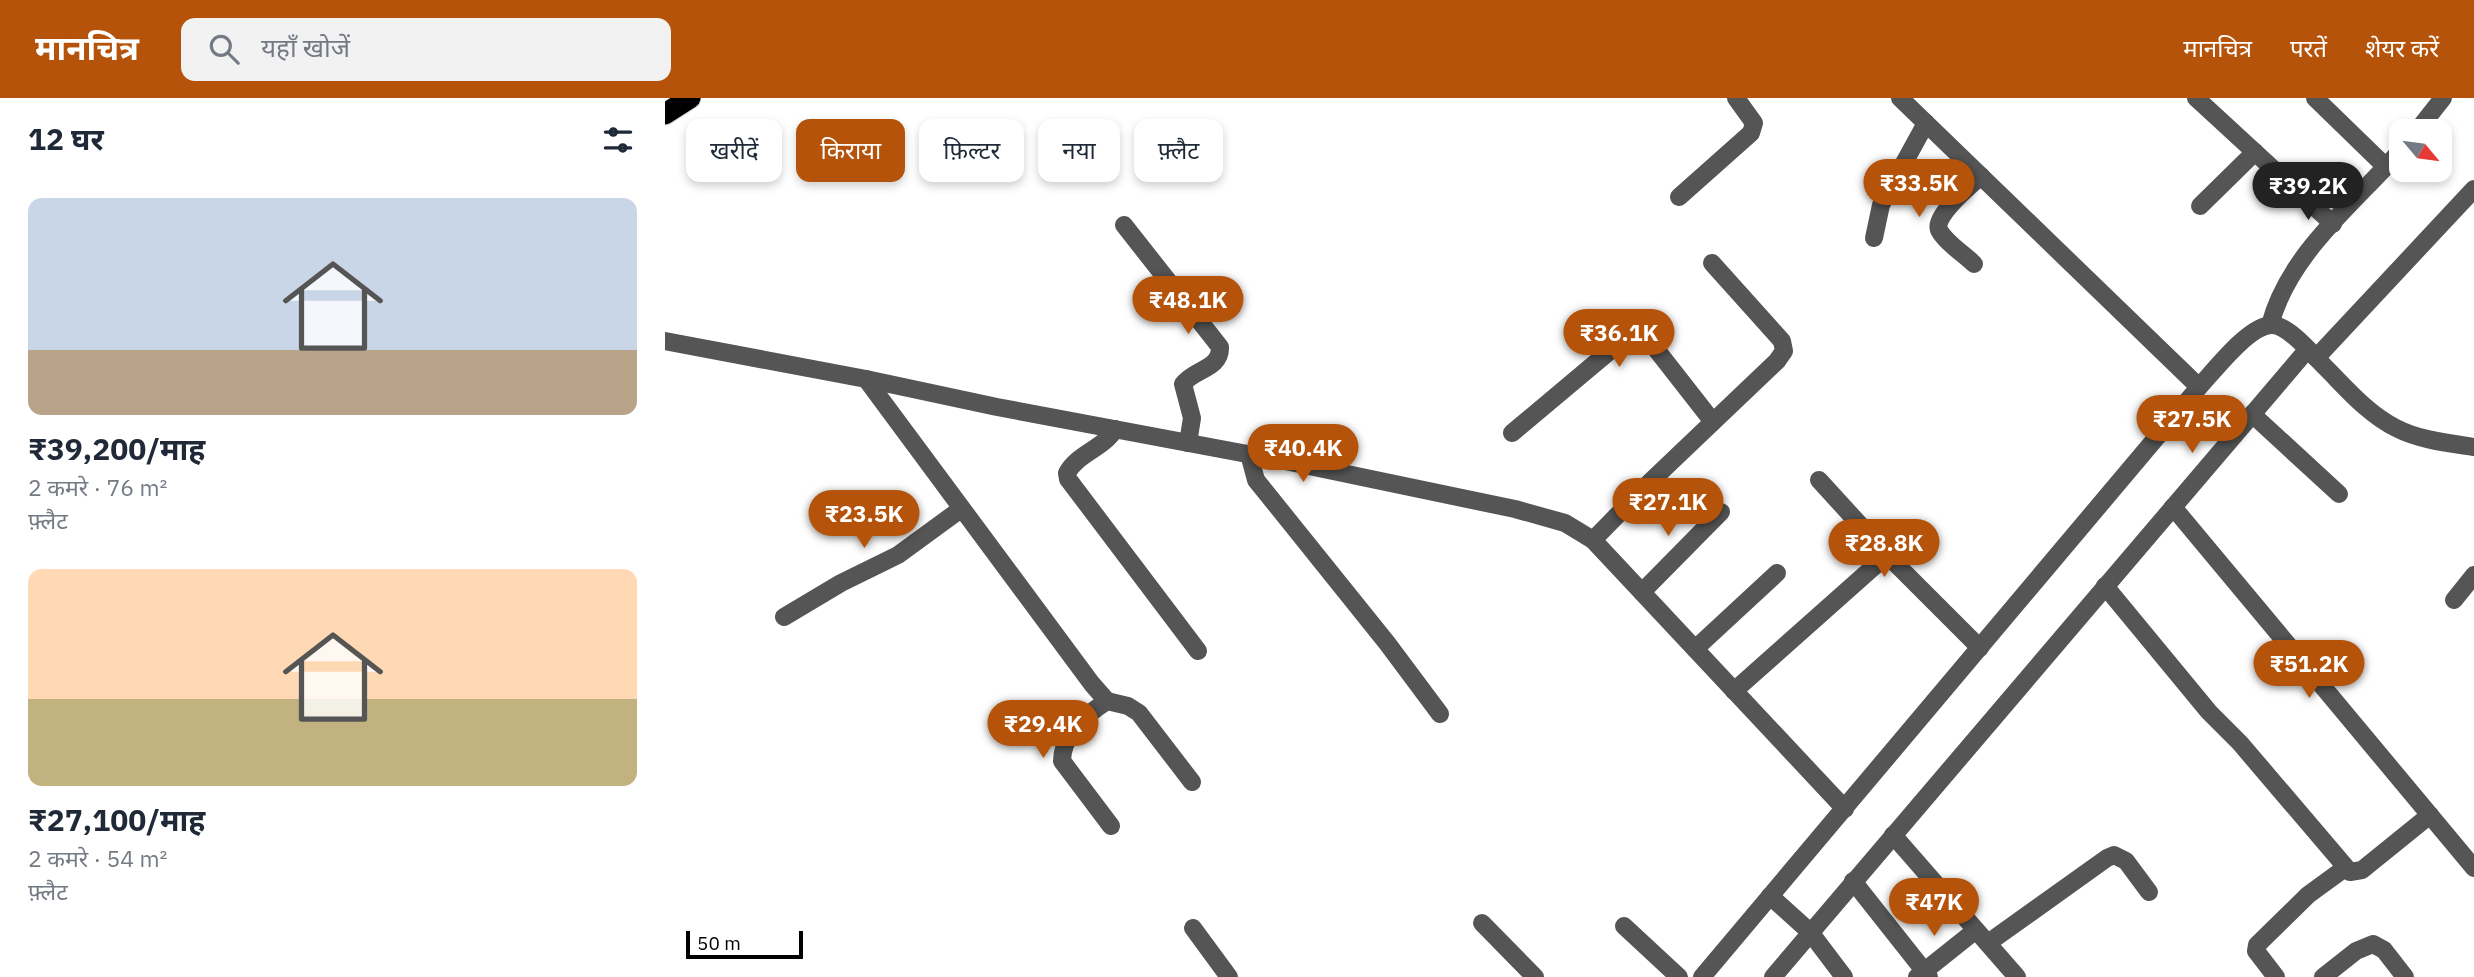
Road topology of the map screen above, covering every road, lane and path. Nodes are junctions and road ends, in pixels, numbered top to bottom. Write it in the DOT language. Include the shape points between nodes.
graph roads {
  1 [pos="690,98"];
  2 [pos="1736,98"];
  3 [pos="1900,98"];
  4 [pos="2196,98"];
  5 [pos="2315,98"];
  6 [pos="2443,98"];
  7 [pos="665,114"];
  8 [pos="2426,119"];
  9 [pos="1926,123"];
  10 [pos="2255,152"];
  11 [pos="2389,164"];
  12 [pos="2386,167"];
  13 [pos="1981,176"];
  14 [pos="2474,189"];
  15 [pos="1679,197"];
  16 [pos="2200,206"];
  17 [pos="2333,224"];
  18 [pos="1124,225"];
  19 [pos="1874,238"];
  20 [pos="1712,263"];
  21 [pos="1975,264"];
  22 [pos="2270,325"];
  23 [pos="665,341"];
  24 [pos="2312,354"];
  25 [pos="866,379"];
  26 [pos="2199,387"];
  27 [pos="2252,414"];
  28 [pos="1713,422"];
  29 [pos="1115,429"];
  30 [pos="1512,433"];
  31 [pos="1188,443"];
  32 [pos="2474,447"];
  33 [pos="1249,454"];
  34 [pos="1819,480"];
  35 [pos="2339,494"];
  36 [pos="2173,507"];
  37 [pos="961,509"];
  38 [pos="1721,512"];
  39 [pos="1593,540"];
  40 [pos="1887,555"];
  41 [pos="1777,573"];
  42 [pos="2474,575"];
  43 [pos="2105,586"];
  44 [pos="1642,592"];
  45 [pos="2454,600"];
  46 [pos="784,617"];
  47 [pos="1980,648"];
  48 [pos="1695,649"];
  49 [pos="1198,651"];
  50 [pos="1734,691"];
  51 [pos="1107,701"];
  52 [pos="1440,714"];
  53 [pos="1192,782"];
  54 [pos="1845,809"];
  55 [pos="2430,815"];
  56 [pos="1111,826"];
  57 [pos="1893,835"];
  58 [pos="2345,868"];
  59 [pos="2474,868"];
  60 [pos="1853,881"];
  61 [pos="2149,892"];
  62 [pos="1776,901"];
  63 [pos="1482,923"];
  64 [pos="1624,926"];
  65 [pos="1193,928"];
  66 [pos="1805,928"];
  67 [pos="1982,936"];
  68 [pos="1923,975"];
  69 [pos="1229,977"];
  70 [pos="1535,977"];
  71 [pos="1679,977"];
  72 [pos="1702,977"];
  73 [pos="1773,977"];
  74 [pos="1844,977"];
  75 [pos="2017,977"];
  76 [pos="2276,977"];
  77 [pos="2323,977"];
  78 [pos="2405,977"];
  1 -- 7 [label="highway"];
  2 -- 15 [label="street" via="1753,123 1751,133"];
  3 -- 9 [label="street"];
  4 -- 10 [label="street"];
  5 -- 12 [label="street"];
  6 -- 8 [label="street"];
  9 -- 13 [label="street"];
  9 -- 19 [label="street" via="1884,198"];
  10 -- 16 [label="street"];
  10 -- 17 [label="street"];
  11 -- 12 [label="street"];
  12 -- 17 [label="street"];
  13 -- 21 [label="street" via="1938,221 1943,234"];
  13 -- 26 [label="street"];
  14 -- 24 [label="street"];
  17 -- 22 [label="street" via="2289,278"];
  18 -- 31 [label="street" via="1220,347 1216,362 1183,384 1192,418"];
  20 -- 28 [label="street" via="1785,348"];
  22 -- 24 [label="street" via="2287,330"];
  22 -- 26 [label="street" via="2245,338"];
  23 -- 25 [label="street"];
  24 -- 27 [label="street"];
  24 -- 32 [label="street" via="2358,401 2396,428"];
  25 -- 29 [label="street"];
  25 -- 37 [label="street"];
  26 -- 47 [label="street"];
  27 -- 35 [label="street"];
  27 -- 36 [label="street"];
  28 -- 30 [label="street" via="1645,335 1636,332"];
  28 -- 39 [label="street"];
  29 -- 31 [label="street"];
  29 -- 49 [label="street" via="1104,443 1073,464 1067,479"];
  31 -- 33 [label="street"];
  33 -- 39 [label="street" via="1546,517"];
  33 -- 52 [label="street" via="1257,480"];
  34 -- 40 [label="street"];
  36 -- 43 [label="street"];
  36 -- 55 [label="street"];
  37 -- 46 [label="street" via="898,555"];
  37 -- 51 [label="street"];
  38 -- 44 [label="street"];
  39 -- 44 [label="street"];
  40 -- 47 [label="street"];
  40 -- 50 [label="street"];
  41 -- 48 [label="street"];
  42 -- 45 [label="street"];
  43 -- 57 [label="street"];
  43 -- 58 [label="street"];
  44 -- 48 [label="street"];
  47 -- 54 [label="street"];
  48 -- 50 [label="street"];
  50 -- 54 [label="street"];
  51 -- 53 [label="street" via="1139,713"];
  51 -- 56 [label="street" via="1079,723 1063,750 1062,761"];
  54 -- 62 [label="street"];
  55 -- 58 [label="street" via="2363,870 2354,873"];
  55 -- 59 [label="street"];
  57 -- 60 [label="street"];
  57 -- 67 [label="street"];
  58 -- 76 [label="street" via="2308,895 2257,944 2257,953"];
  60 -- 66 [label="street"];
  60 -- 68 [label="street"];
  61 -- 67 [label="street" via="2126,861 2114,855"];
  62 -- 66 [label="street"];
  62 -- 72 [label="street"];
  63 -- 70 [label="street"];
  64 -- 71 [label="street"];
  65 -- 69 [label="street"];
  66 -- 73 [label="street"];
  66 -- 74 [label="street"];
  67 -- 68 [label="street"];
  67 -- 75 [label="street"];
  77 -- 78 [label="street" via="2356,951 2374,944 2385,950"];
}
